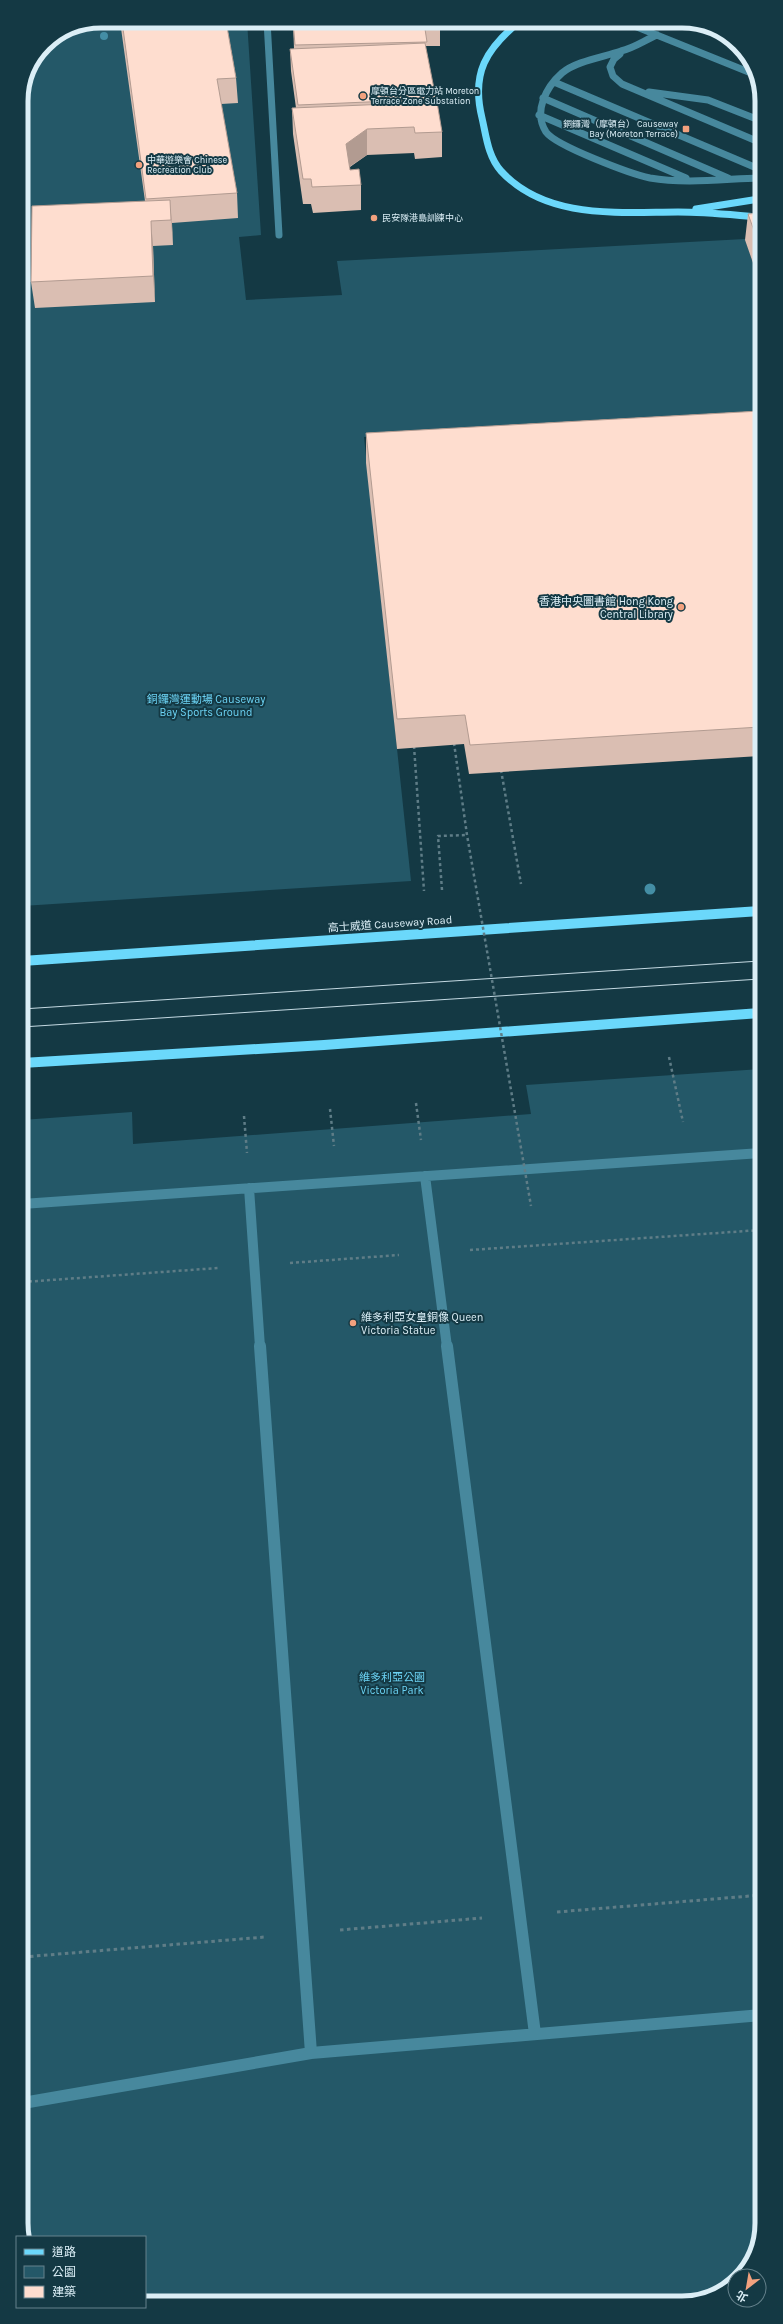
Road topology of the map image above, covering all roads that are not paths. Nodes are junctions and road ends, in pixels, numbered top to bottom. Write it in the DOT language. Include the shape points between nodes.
graph roads {
  1 [pos="267,28"];
  2 [pos="512,28"];
  3 [pos="640,28"];
  4 [pos="657,35"];
  5 [pos="623,52"];
  6 [pos="749,72"];
  7 [pos="554,82"];
  8 [pos="635,90"];
  9 [pos="543,98"];
  10 [pos="539,115"];
  11 [pos="755,118"];
  12 [pos="755,140"];
  13 [pos="755,167"];
  14 [pos="755,178"];
  15 [pos="690,180"];
  16 [pos="732,180"];
  17 [pos="755,200"];
  18 [pos="678,212"];
  19 [pos="755,217"];
  20 [pos="279,235"];
  21 [pos="755,911"];
  22 [pos="28,961"];
  23 [pos="755,1013"];
  24 [pos="28,1063"];
  25 [pos="755,1153"];
  26 [pos="425,1176"];
  27 [pos="249,1188"];
  28 [pos="28,1204"];
  29 [pos="755,2015"];
  30 [pos="535,2034"];
  31 [pos="310,2054"];
  32 [pos="28,2102"];
  1 -- 20 [label="street"];
  2 -- 18 [label="main road" via="494,43 485,55 478,83 478,98 492,155 500,170 525,190 556,204 590,211"];
  3 -- 4 [label="street"];
  4 -- 5 [label="street"];
  4 -- 6 [label="street"];
  5 -- 7 [label="street" via="574,65"];
  5 -- 8 [label="street" via="614,59 610,67 617,80"];
  7 -- 9 [label="street"];
  7 -- 13 [label="street"];
  8 -- 11 [label="street" via="708,100"];
  8 -- 12 [label="street"];
  9 -- 10 [label="street"];
  9 -- 16 [label="street"];
  10 -- 15 [label="street"];
  10 -- 15 [label="street" via="546,132 557,141 627,172 651,178"];
  14 -- 16 [label="street"];
  15 -- 16 [label="street"];
  17 -- 18 [label="main road"];
  18 -- 19 [label="main road"];
  21 -- 22 [label="main road, 高士威道 Causeway Road"];
  23 -- 24 [label="main road" via="324,1045"];
  25 -- 26 [label="street"];
  26 -- 27 [label="street"];
  26 -- 30 [label="street"];
  27 -- 28 [label="street"];
  27 -- 31 [label="street"];
  29 -- 30 [label="street"];
  30 -- 31 [label="street"];
  31 -- 32 [label="street"];
}
